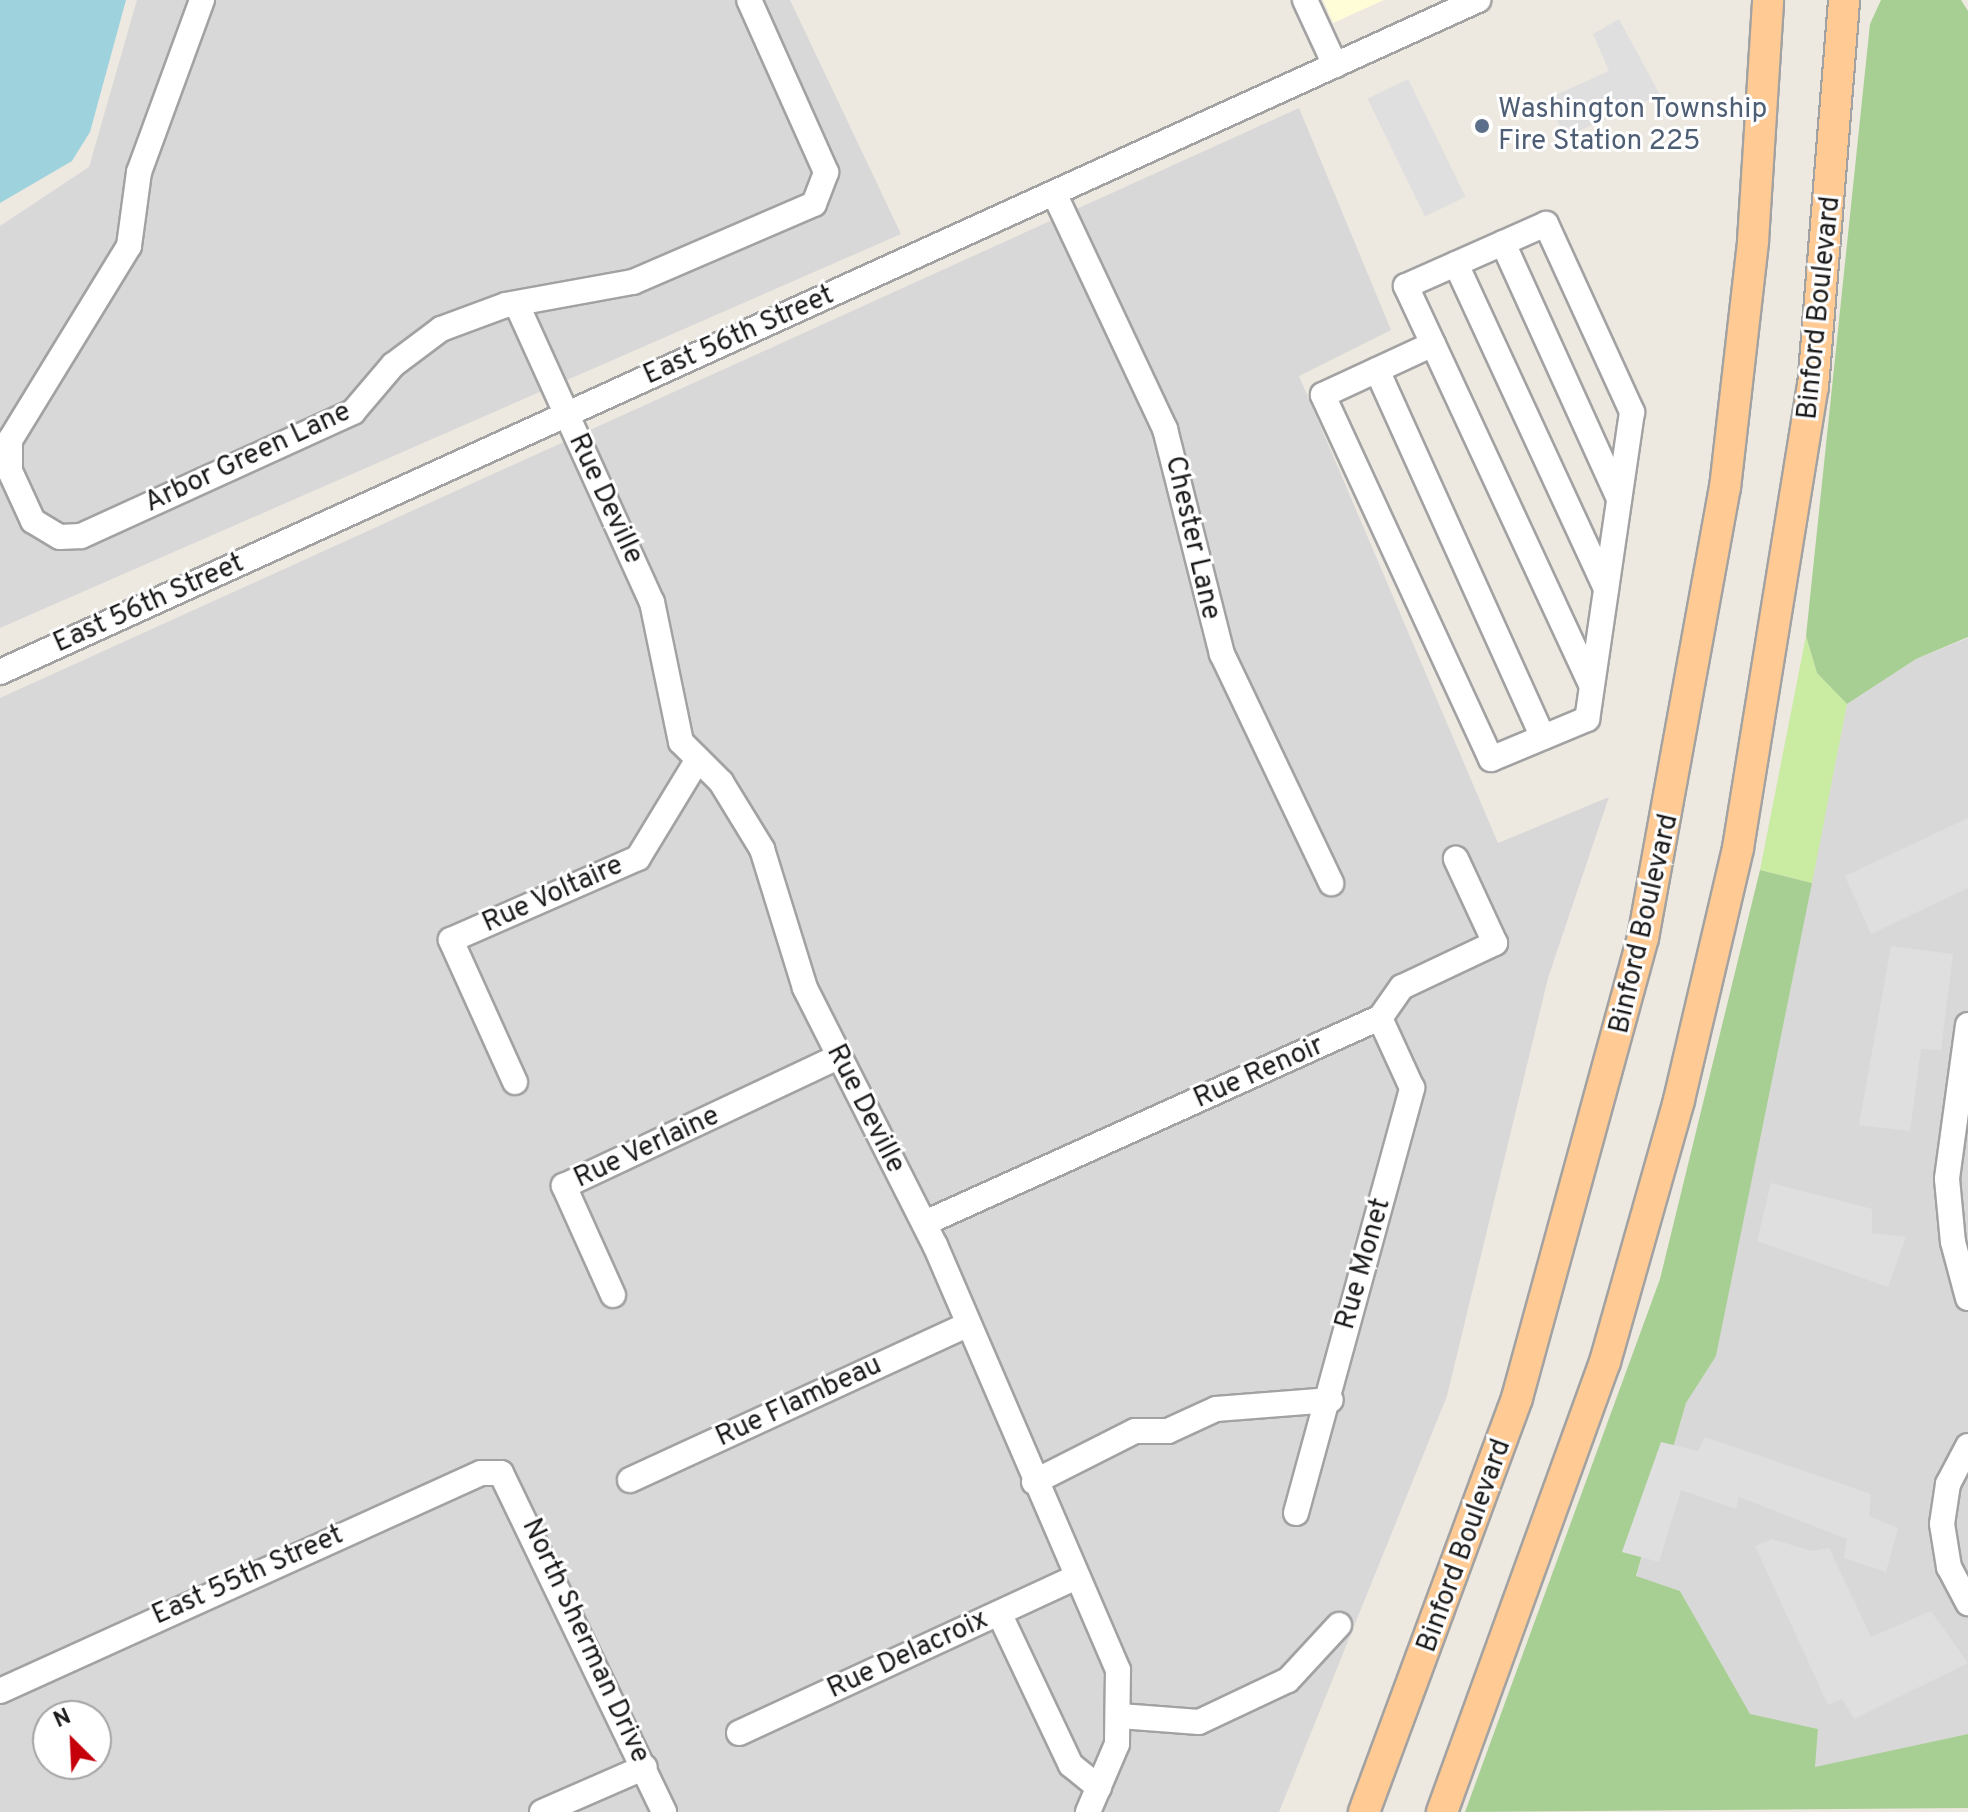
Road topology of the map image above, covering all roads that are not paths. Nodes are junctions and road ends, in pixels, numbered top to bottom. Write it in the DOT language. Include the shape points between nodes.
graph roads {
  1 [pos="202,0"];
  2 [pos="749,0"];
  3 [pos="1305,0"];
  4 [pos="1478,0"];
  5 [pos="1768,0"];
  6 [pos="1844,0"];
  7 [pos="1335,65"];
  8 [pos="1054,193"];
  9 [pos="1503,243"];
  10 [pos="1456,264"];
  11 [pos="517,305"];
  12 [pos="1433,344"];
  13 [pos="1377,370"];
  14 [pos="565,416"];
  15 [pos="1619,499"];
  16 [pos="1606,589"];
  17 [pos="0,672"];
  18 [pos="1592,686"];
  19 [pos="1543,737"];
  20 [pos="697,761"];
  21 [pos="1456,859"];
  22 [pos="1331,883"];
  23 [pos="1380,1018"];
  24 [pos="1968,1025"];
  25 [pos="836,1058"];
  26 [pos="515,1082"];
  27 [pos="925,1223"];
  28 [pos="613,1295"];
  29 [pos="1968,1298"];
  30 [pos="967,1325"];
  31 [pos="1331,1400"];
  32 [pos="1968,1446"];
  33 [pos="501,1473"];
  34 [pos="630,1480"];
  35 [pos="1034,1482"];
  36 [pos="1296,1513"];
  37 [pos="1077,1577"];
  38 [pos="1968,1603"];
  39 [pos="999,1613"];
  40 [pos="1339,1625"];
  41 [pos="0,1691"];
  42 [pos="1120,1716"];
  43 [pos="739,1733"];
  44 [pos="645,1767"];
  45 [pos="1099,1788"];
  46 [pos="542,1812"];
  47 [pos="664,1812"];
  48 [pos="1088,1812"];
  49 [pos="1364,1812"];
  50 [pos="1442,1812"];
  1 -- 11 [label="street, Arbor Green Lane" via="139,172 129,246 13,430 8,460 22,498 50,534 81,536 353,412 424,339 477,313"];
  2 -- 11 [label="street, Arbor Green Lane" via="826,172 814,204 633,282"];
  3 -- 7 [label="street"];
  4 -- 7 [label="street, East 56th Street"];
  5 -- 49 [label="main road, Binford Boulevard" via="1753,241 1725,488 1647,924 1595,1137 1517,1398"];
  6 -- 50 [label="main road, Binford Boulevard" via="1813,387 1777,638 1731,879 1676,1112 1605,1362"];
  7 -- 8 [label="street, East 56th Street"];
  8 -- 14 [label="street, East 56th Street"];
  8 -- 22 [label="street, Chester Lane" via="1165,429 1222,654"];
  9 -- 10 [label="street"];
  9 -- 15 [label="street"];
  9 -- 15 [label="street" via="1546,224 1632,412"];
  10 -- 12 [label="street" via="1406,286"];
  10 -- 16 [label="street"];
  11 -- 14 [label="street, Rue Deville"];
  12 -- 13 [label="street"];
  12 -- 18 [label="street"];
  13 -- 19 [label="street"];
  13 -- 19 [label="street" via="1323,395 1491,759"];
  14 -- 17 [label="street, East 56th Street"];
  14 -- 20 [label="street, Rue Deville" via="652,602 681,742"];
  15 -- 16 [label="street"];
  16 -- 18 [label="street"];
  18 -- 19 [label="street" via="1587,719"];
  20 -- 25 [label="street, Rue Deville" via="745,815 762,849 805,988"];
  20 -- 26 [label="street, Rue Voltaire" via="638,858 451,940"];
  21 -- 23 [label="street, Rue Renoir" via="1495,943 1402,987"];
  23 -- 27 [label="street, Rue Renoir"];
  23 -- 31 [label="street, Rue Monet" via="1412,1088"];
  24 -- 29 [label="street" via="1947,1179 1953,1242"];
  25 -- 27 [label="street, Rue Deville"];
  25 -- 28 [label="street, Rue Verlaine" via="564,1186"];
  27 -- 30 [label="street, Rue Deville"];
  30 -- 34 [label="street, Rue Flambeau"];
  30 -- 35 [label="street, Rue Deville"];
  31 -- 35 [label="street" via="1216,1409 1168,1431 1135,1431"];
  31 -- 36 [label="street, Rue Monet"];
  32 -- 38 [label="street" via="1948,1484 1942,1524 1949,1567"];
  33 -- 41 [label="street, East 55th Street" via="467,1479"];
  33 -- 44 [label="street, North Sherman Drive"];
  35 -- 37 [label="street, Rue Deville"];
  37 -- 39 [label="street, Rue Delacroix"];
  37 -- 42 [label="street, Rue Deville" via="1118,1670"];
  39 -- 43 [label="street, Rue Delacroix"];
  39 -- 45 [label="street" via="1071,1765"];
  40 -- 42 [label="street" via="1288,1680 1199,1722"];
  42 -- 45 [label="street, Rue Deville"];
  44 -- 46 [label="street"];
  44 -- 47 [label="street, North Sherman Drive"];
  45 -- 48 [label="street, Rue Deville"];
}
